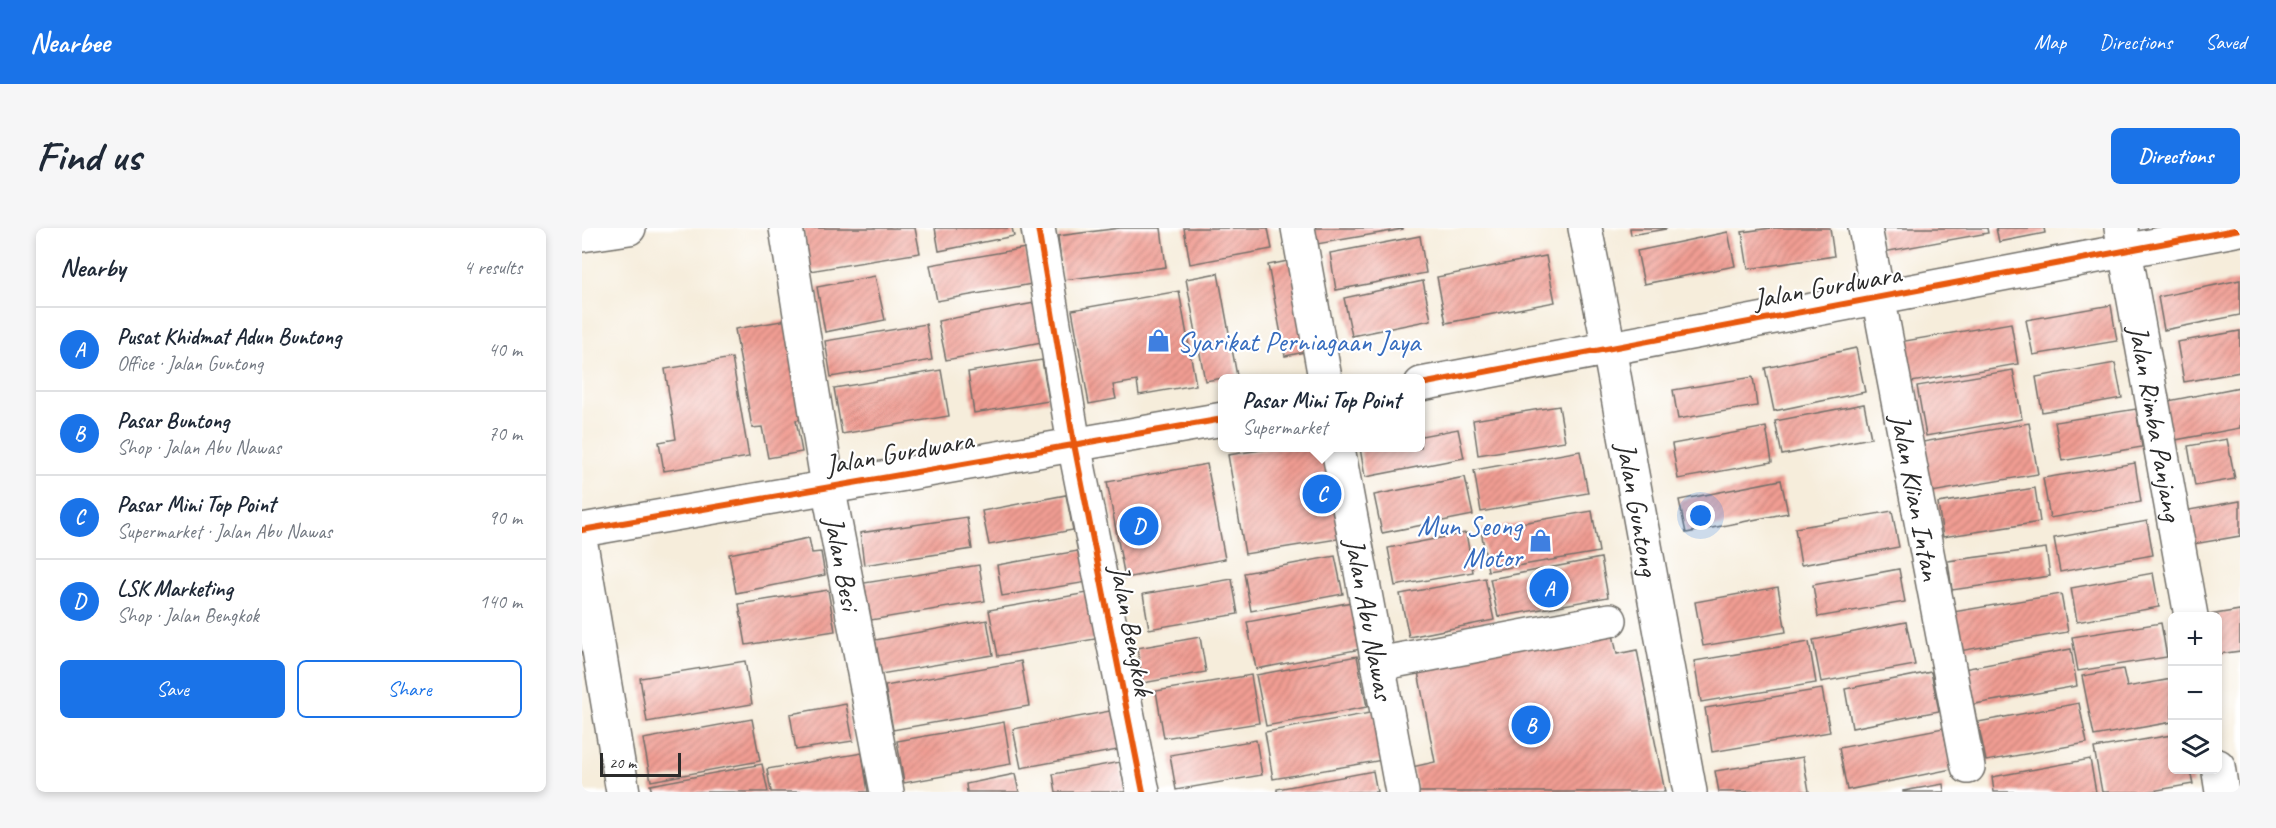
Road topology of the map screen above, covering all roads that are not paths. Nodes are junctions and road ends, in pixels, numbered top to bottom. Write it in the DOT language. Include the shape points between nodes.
graph roads {
  1 [pos="629,228"];
  2 [pos="786,228"];
  3 [pos="1038,228"];
  4 [pos="1298,228"];
  5 [pos="1585,228"];
  6 [pos="1865,228"];
  7 [pos="2240,230"];
  8 [pos="582,235"];
  9 [pos="2123,240"];
  10 [pos="1879,298"];
  11 [pos="1609,348"];
  12 [pos="1325,374"];
  13 [pos="1425,383"];
  14 [pos="1218,420"];
  15 [pos="1074,444"];
  16 [pos="1339,452"];
  17 [pos="828,486"];
  18 [pos="582,530"];
  19 [pos="582,550"];
  20 [pos="2190,612"];
  21 [pos="1610,620"];
  22 [pos="1378,664"];
  23 [pos="1968,767"];
  24 [pos="2219,774"];
  25 [pos="623,792"];
  26 [pos="887,792"];
  27 [pos="1143,792"];
  28 [pos="1402,792"];
  29 [pos="1690,792"];
  30 [pos="2222,792"];
  1 -- 8 [label="street"];
  2 -- 17 [label="street, Jalan Besi"];
  3 -- 15 [label="street, Jalan Bengkok"];
  4 -- 12 [label="street"];
  5 -- 11 [label="street, Jalan Guntong"];
  6 -- 10 [label="street, Jalan Klian Intan"];
  7 -- 9 [label="street, Jalan Gurdwara"];
  9 -- 10 [label="street, Jalan Gurdwara"];
  9 -- 20 [label="street, Jalan Rimba Panjang"];
  10 -- 11 [label="street, Jalan Gurdwara"];
  10 -- 23 [label="street, Jalan Klian Intan"];
  11 -- 13 [label="street, Jalan Gurdwara"];
  11 -- 29 [label="street, Jalan Guntong"];
  14 -- 15 [label="street, Jalan Gurdwara"];
  15 -- 17 [label="street, Jalan Gurdwara"];
  15 -- 27 [label="street, Jalan Bengkok"];
  16 -- 22 [label="street, Jalan Abu Nawas"];
  17 -- 18 [label="street, Jalan Gurdwara"];
  17 -- 26 [label="street, Jalan Besi"];
  19 -- 25 [label="street"];
  21 -- 22 [label="street"];
  22 -- 28 [label="street, Jalan Abu Nawas"];
  24 -- 30 [label="street"];
}
